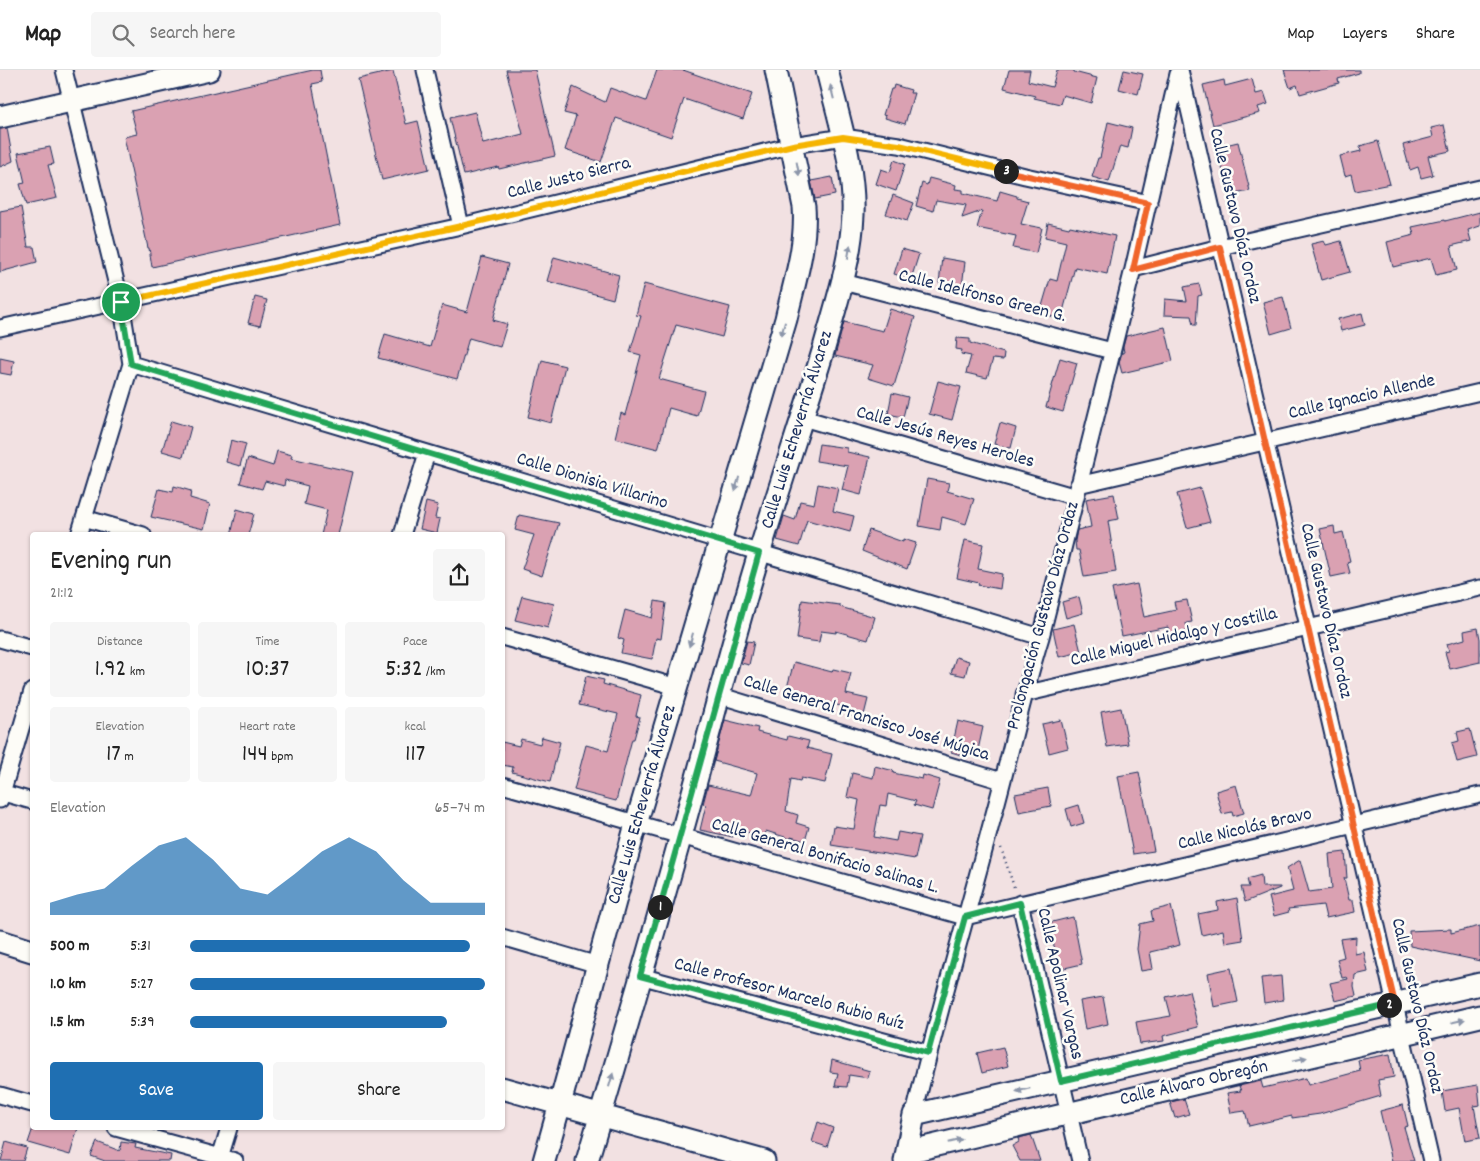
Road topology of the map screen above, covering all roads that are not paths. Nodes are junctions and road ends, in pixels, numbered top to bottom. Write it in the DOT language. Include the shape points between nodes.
graph roads {
  1 [pos="64,70"];
  2 [pos="209,70"];
  3 [pos="424,70"];
  4 [pos="776,70"];
  5 [pos="826,70"];
  6 [pos="1179,70"];
  7 [pos="70,101"];
  8 [pos="0,117"];
  9 [pos="843,137"];
  10 [pos="793,145"];
  11 [pos="1480,188"];
  12 [pos="1148,203"];
  13 [pos="461,226"];
  14 [pos="1220,247"];
  15 [pos="1133,270"];
  16 [pos="843,282"];
  17 [pos="121,302"];
  18 [pos="0,328"];
  19 [pos="1112,351"];
  20 [pos="131,364"];
  21 [pos="1480,392"];
  22 [pos="803,418"];
  23 [pos="1265,441"];
  24 [pos="427,453"];
  25 [pos="1077,491"];
  26 [pos="84,518"];
  27 [pos="80,532"];
  28 [pos="133,532"];
  29 [pos="403,532"];
  30 [pos="720,541"];
  31 [pos="759,553"];
  32 [pos="1480,588"];
  33 [pos="1308,628"];
  34 [pos="1040,637"];
  35 [pos="505,638"];
  36 [pos="0,639"];
  37 [pos="30,647"];
  38 [pos="677,687"];
  39 [pos="1024,694"];
  40 [pos="718,696"];
  41 [pos="30,698"];
  42 [pos="1002,781"];
  43 [pos="505,786"];
  44 [pos="1,795"];
  45 [pos="1480,795"];
  46 [pos="30,801"];
  47 [pos="636,824"];
  48 [pos="1354,825"];
  49 [pos="680,837"];
  50 [pos="1020,903"];
  51 [pos="965,917"];
  52 [pos="505,938"];
  53 [pos="0,941"];
  54 [pos="30,950"];
  55 [pos="598,964"];
  56 [pos="640,976"];
  57 [pos="1480,984"];
  58 [pos="1395,1004"];
  59 [pos="1480,1016"];
  60 [pos="1402,1035"];
  61 [pos="928,1053"];
  62 [pos="1061,1081"];
  63 [pos="505,1089"];
  64 [pos="0,1095"];
  65 [pos="30,1103"];
  66 [pos="560,1104"];
  67 [pos="1068,1114"];
  68 [pos="914,1115"];
  69 [pos="601,1116"];
  70 [pos="123,1130"];
  71 [pos="229,1130"];
  72 [pos="906,1156"];
  73 [pos="225,1160"];
  74 [pos="544,1161"];
  75 [pos="588,1161"];
  76 [pos="764,1161"];
  77 [pos="1080,1161"];
  78 [pos="1431,1161"];
  1 -- 7 [label="street"];
  2 -- 7 [label="street"];
  3 -- 13 [label="street"];
  4 -- 10 [label="street, Calle Luis Echeverría Álvarez"];
  9 -- 5 [label="street, Calle Luis Echeverría Álvarez, one-way"];
  6 -- 12 [label="street, Prolongación Gustavo Díaz Ordaz"];
  6 -- 14 [label="street, Calle Gustavo Díaz Ordaz"];
  7 -- 8 [label="street"];
  7 -- 17 [label="street"];
  9 -- 10 [label="street, Calle Justo Sierra"];
  9 -- 12 [label="street, Calle Justo Sierra" via="899,145"];
  16 -- 9 [label="street, Calle Luis Echeverría Álvarez, one-way" via="853,215 853,191"];
  10 -- 13 [label="street, Calle Justo Sierra"];
  10 -- 30 [label="street, Calle Luis Echeverría Álvarez, one-way" via="804,207 802,249 786,319"];
  11 -- 14 [label="street"];
  12 -- 15 [label="street, Prolongación Gustavo Díaz Ordaz"];
  13 -- 17 [label="street, Calle Justo Sierra"];
  14 -- 15 [label="street"];
  14 -- 23 [label="street, Calle Gustavo Díaz Ordaz"];
  15 -- 19 [label="street, Prolongación Gustavo Díaz Ordaz"];
  16 -- 19 [label="street, Calle Idelfonso Green G."];
  16 -- 22 [label="street, Calle Luis Echeverría Álvarez"];
  17 -- 18 [label="street, Calle Justo Sierra"];
  17 -- 20 [label="street"];
  19 -- 25 [label="street, Prolongación Gustavo Díaz Ordaz"];
  20 -- 24 [label="street, Calle Dionisia Villarino"];
  20 -- 26 [label="street"];
  21 -- 23 [label="street, Calle Ignacio Allende"];
  22 -- 25 [label="street, Calle Jesús Reyes Heroles"];
  22 -- 31 [label="street, Calle Luis Echeverría Álvarez"];
  23 -- 25 [label="street, Calle Ignacio Allende"];
  23 -- 33 [label="street, Calle Gustavo Díaz Ordaz"];
  24 -- 29 [label="street"];
  24 -- 30 [label="street, Calle Dionisia Villarino"];
  25 -- 34 [label="street, Prolongación Gustavo Díaz Ordaz"];
  26 -- 27 [label="street"];
  26 -- 28 [label="street"];
  30 -- 31 [label="street, Calle Dionisia Villarino"];
  30 -- 38 [label="street, Calle Luis Echeverría Álvarez, one-way"];
  31 -- 34 [label="street, Calle Dionisia Villarino"];
  31 -- 40 [label="street, Calle Luis Echeverría Álvarez"];
  32 -- 33 [label="street, Calle Miguel Hidalgo y Costilla"];
  33 -- 39 [label="street, Calle Miguel Hidalgo y Costilla"];
  33 -- 48 [label="street, Calle Gustavo Díaz Ordaz"];
  34 -- 39 [label="street, Prolongación Gustavo Díaz Ordaz"];
  35 -- 38 [label="street"];
  36 -- 37 [label="street"];
  38 -- 47 [label="street, Calle Luis Echeverría Álvarez"];
  39 -- 42 [label="street, Prolongación Gustavo Díaz Ordaz"];
  40 -- 42 [label="street, Calle General Francisco José Múgica"];
  40 -- 49 [label="street, Calle Luis Echeverría Álvarez"];
  41 -- 44 [label="street"];
  42 -- 51 [label="street, Prolongación Gustavo Díaz Ordaz"];
  43 -- 47 [label="street, Calle General Bonifacio Salinas L."];
  44 -- 46 [label="street"];
  45 -- 48 [label="street, Calle Nicolás Bravo"];
  47 -- 49 [label="street, Calle General Bonifacio Salinas L."];
  47 -- 55 [label="street, Calle Luis Echeverría Álvarez"];
  48 -- 50 [label="street, Calle Nicolás Bravo"];
  48 -- 58 [label="street, Calle Gustavo Díaz Ordaz"];
  49 -- 51 [label="street, Calle General Bonifacio Salinas L."];
  49 -- 56 [label="street, Calle Luis Echeverría Álvarez"];
  50 -- 51 [label="street, Calle Nicolás Bravo"];
  50 -- 62 [label="street, Calle Apolinar Vargas"];
  51 -- 61 [label="street, Prolongación Gustavo Díaz Ordaz"];
  52 -- 55 [label="street"];
  53 -- 54 [label="street"];
  55 -- 66 [label="street, Calle Luis Echeverría Álvarez"];
  56 -- 61 [label="street, Calle Profesor Marcelo Rubio Ruíz"];
  69 -- 56 [label="street, Calle Luis Echeverría Álvarez, one-way"];
  57 -- 58 [label="street, Calle Álvaro Obregón"];
  58 -- 60 [label="street, Calle Gustavo Díaz Ordaz"];
  58 -- 62 [label="street, Calle Álvaro Obregón"];
  60 -- 59 [label="street, Calle Álvaro Obregón, one-way"];
  67 -- 60 [label="street, Calle Álvaro Obregón, one-way"];
  60 -- 78 [label="street, Calle Gustavo Díaz Ordaz"];
  61 -- 68 [label="street, Prolongación Gustavo Díaz Ordaz"];
  62 -- 67 [label="street, Calle Apolinar Vargas"];
  62 -- 68 [label="street, Calle Álvaro Obregón, one-way"];
  63 -- 66 [label="street"];
  64 -- 65 [label="street"];
  66 -- 69 [label="street"];
  66 -- 74 [label="street, Calle Luis Echeverría Álvarez"];
  72 -- 67 [label="street, Calle Álvaro Obregón, one-way"];
  67 -- 77 [label="street, Calle Apolinar Vargas"];
  68 -- 72 [label="street, Prolongación Gustavo Díaz Ordaz"];
  69 -- 75 [label="street, Calle Luis Echeverría Álvarez"];
  69 -- 76 [label="street"];
  70 -- 73 [label="street"];
  71 -- 73 [label="street"];
}
